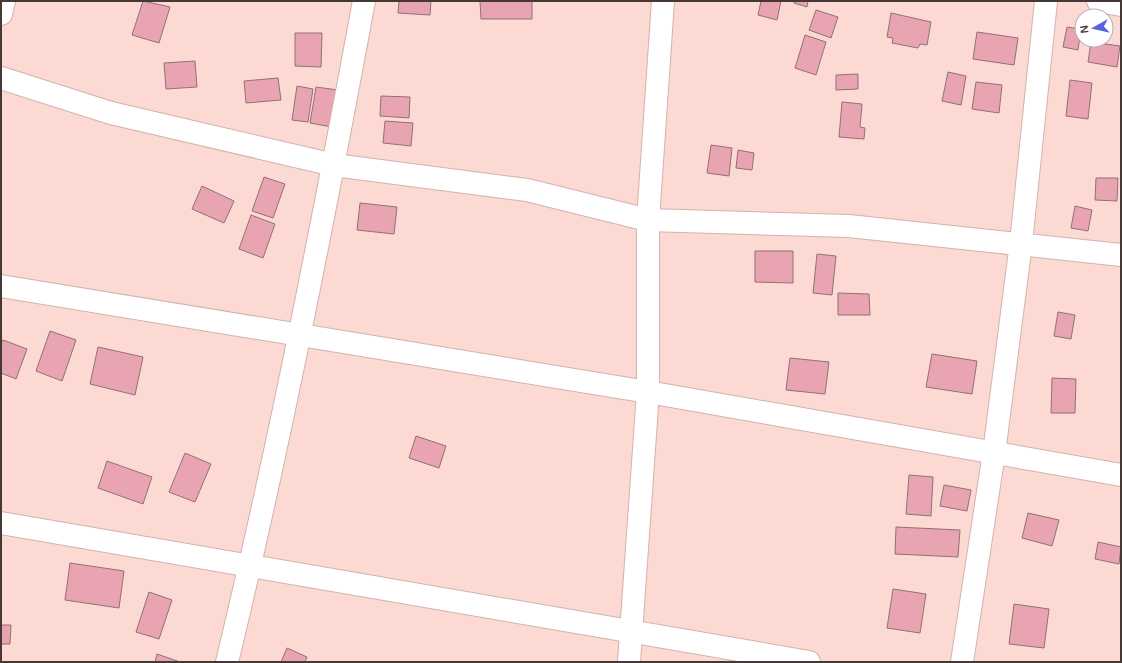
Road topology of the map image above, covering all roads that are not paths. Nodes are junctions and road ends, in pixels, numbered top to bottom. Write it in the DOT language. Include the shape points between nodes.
graph roads {
  1 [pos="4,1"];
  2 [pos="364,1"];
  3 [pos="663,1"];
  4 [pos="1046,1"];
  5 [pos="1098,1"];
  6 [pos="1121,5"];
  7 [pos="1,14"];
  8 [pos="1,78"];
  9 [pos="334,165"];
  10 [pos="648,220"];
  11 [pos="1021,243"];
  12 [pos="1121,255"];
  13 [pos="1,286"];
  14 [pos="299,334"];
  15 [pos="648,392"];
  16 [pos="994,453"];
  17 [pos="1121,475"];
  18 [pos="1,523"];
  19 [pos="250,567"];
  20 [pos="632,633"];
  21 [pos="227,662"];
  22 [pos="629,662"];
  23 [pos="809,662"];
  24 [pos="962,662"];
  1 -- 7 [label="street"];
  2 -- 9 [label="street"];
  3 -- 10 [label="street"];
  4 -- 11 [label="street"];
  5 -- 6 [label="street"];
  8 -- 9 [label="street" via="111,113"];
  9 -- 10 [label="street" via="527,190"];
  9 -- 14 [label="street"];
  10 -- 11 [label="street" via="849,226"];
  10 -- 15 [label="street"];
  11 -- 12 [label="street"];
  11 -- 16 [label="street"];
  13 -- 14 [label="street"];
  14 -- 15 [label="street"];
  14 -- 19 [label="street"];
  15 -- 16 [label="street"];
  15 -- 20 [label="street"];
  16 -- 17 [label="street"];
  16 -- 24 [label="street"];
  18 -- 19 [label="street"];
  19 -- 20 [label="street"];
  19 -- 21 [label="street"];
  20 -- 22 [label="street"];
  20 -- 23 [label="street"];
}
